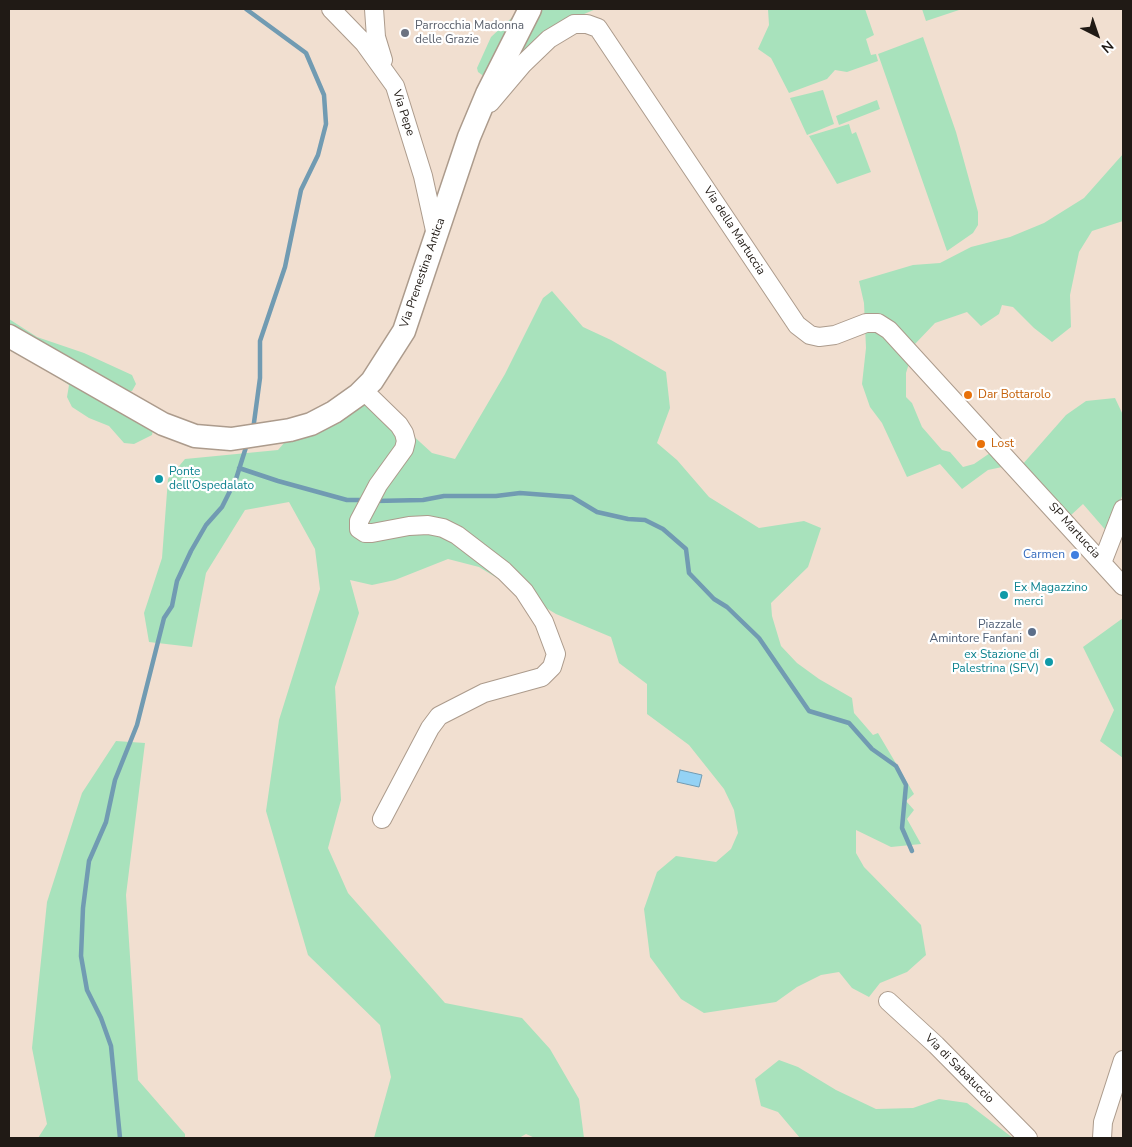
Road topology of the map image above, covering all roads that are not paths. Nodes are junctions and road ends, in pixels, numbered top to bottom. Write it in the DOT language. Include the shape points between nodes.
graph roads {
  1 [pos="331,9"];
  2 [pos="374,9"];
  3 [pos="530,9"];
  4 [pos="391,79"];
  5 [pos="474,124"];
  6 [pos="436,238"];
  7 [pos="9,336"];
  8 [pos="363,390"];
  9 [pos="1024,477"];
  10 [pos="1123,509"];
  11 [pos="1102,563"];
  12 [pos="1123,586"];
  13 [pos="382,819"];
  14 [pos="888,1001"];
  15 [pos="1123,1060"];
  16 [pos="1028,1138"];
  17 [pos="1102,1138"];
  1 -- 4 [label="street, Via Pepe" via="354,31"];
  2 -- 4 [label="street" via="380,52"];
  3 -- 5 [label="main road, Via Prenestina Antica"];
  4 -- 6 [label="street, Via Pepe" via="423,176"];
  5 -- 6 [label="main road, Via Prenestina Antica"];
  5 -- 9 [label="street, Via della Martuccia" via="542,44 574,24 594,26 603,33 797,326 819,337 835,335 866,323 885,328"];
  6 -- 8 [label="main road, Via Prenestina Antica" via="404,331"];
  7 -- 8 [label="main road, Via Prenestina Antica" via="163,424 208,439 239,438 305,426 334,412"];
  8 -- 13 [label="street" via="406,436 404,449 364,510 359,529 365,533 428,525 443,528 461,538 524,591 544,622 556,654 552,667 542,677 484,693 439,716"];
  9 -- 11 [label="street, SP Martuccia"];
  10 -- 11 [label="street"];
  11 -- 12 [label="street, SP Martuccia"];
  14 -- 16 [label="street, Via di Sabatuccio"];
  15 -- 17 [label="street" via="1103,1122"];
}
